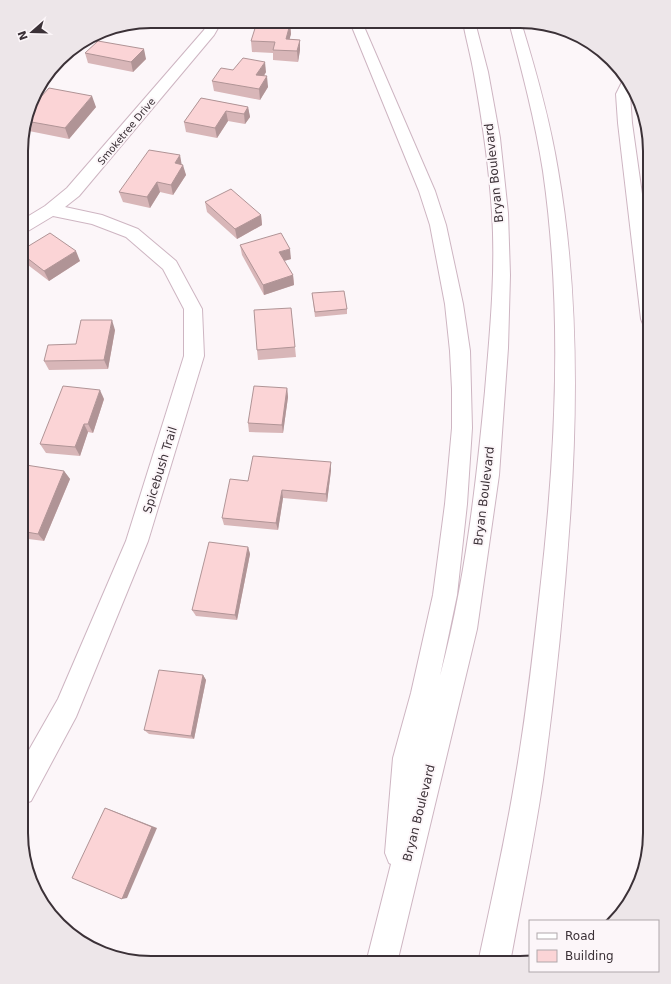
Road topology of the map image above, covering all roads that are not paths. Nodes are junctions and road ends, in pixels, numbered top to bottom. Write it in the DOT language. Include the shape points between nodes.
graph roads {
  1 [pos="212,28"];
  2 [pos="359,28"];
  3 [pos="470,28"];
  4 [pos="517,28"];
  5 [pos="625,89"];
  6 [pos="51,210"];
  7 [pos="28,223"];
  8 [pos="643,262"];
  9 [pos="28,778"];
  10 [pos="393,922"];
  11 [pos="384,956"];
  12 [pos="495,956"];
  1 -- 6 [label="main road, Smoketree Drive" via="101,161 73,192"];
  2 -- 10 [label="main road" via="427,191 438,225 454,304 462,389 462,428 456,504 445,595 407,758"];
  3 -- 10 [label="main road, Bryan Boulevard" via="492,138 500,213 498,348 488,475 465,629"];
  4 -- 12 [label="main road" via="548,155 557,217 566,347 565,438 558,547 540,696 525,804"];
  5 -- 8 [label="main road" via="623,94"];
  6 -- 7 [label="main road, Smoketree Drive"];
  6 -- 9 [label="main road, Spicebush Trail" via="96,219 132,233 170,265 193,309 194,356 137,541 67,708"];
  10 -- 11 [label="main road, Bryan Boulevard"];
}
